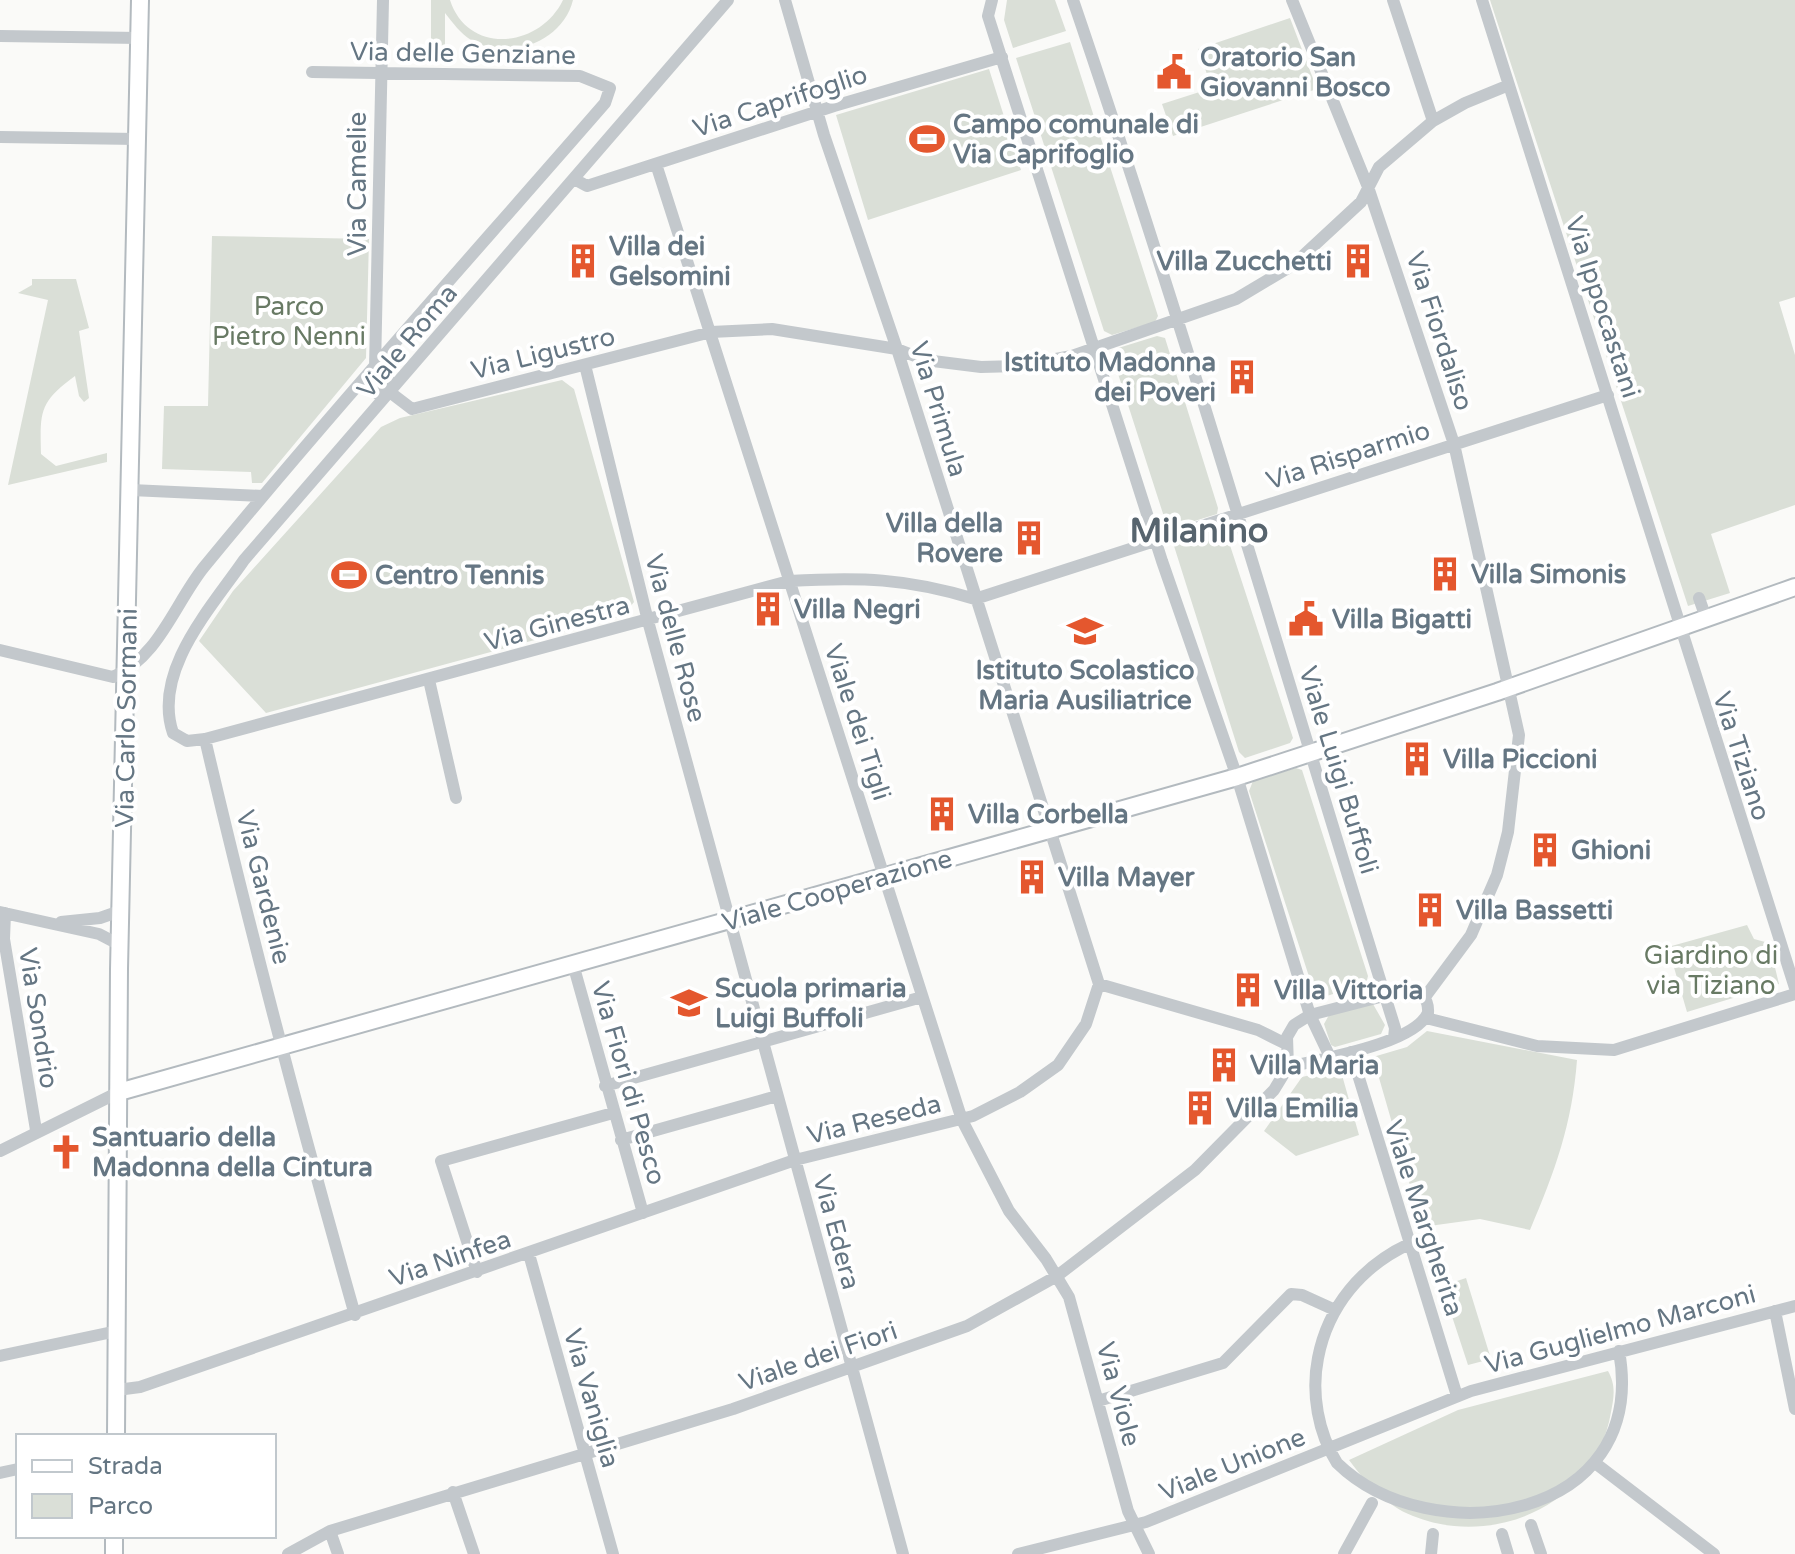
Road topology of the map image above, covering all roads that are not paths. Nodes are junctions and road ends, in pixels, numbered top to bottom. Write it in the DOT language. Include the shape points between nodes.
graph roads {
  1 [pos="140,0"];
  2 [pos="383,0"];
  3 [pos="728,0"];
  4 [pos="785,0"];
  5 [pos="992,0"];
  6 [pos="1073,0"];
  7 [pos="1292,0"];
  8 [pos="1393,0"];
  9 [pos="1482,0"];
  10 [pos="0,36"];
  11 [pos="140,38"];
  12 [pos="1002,57"];
  13 [pos="312,72"];
  14 [pos="379,74"];
  15 [pos="1509,85"];
  16 [pos="610,88"];
  17 [pos="817,111"];
  18 [pos="1433,121"];
  19 [pos="0,137"];
  20 [pos="138,139"];
  21 [pos="656,164"];
  22 [pos="574,179"];
  23 [pos="1368,187"];
  24 [pos="1176,322"];
  25 [pos="711,332"];
  26 [pos="1093,348"];
  27 [pos="897,349"];
  28 [pos="585,365"];
  29 [pos="375,368"];
  30 [pos="364,381"];
  31 [pos="391,393"];
  32 [pos="1608,395"];
  33 [pos="1454,444"];
  34 [pos="131,490"];
  35 [pos="263,496"];
  36 [pos="1238,514"];
  37 [pos="1156,542"];
  38 [pos="789,581"];
  39 [pos="1795,587"];
  40 [pos="1699,598"];
  41 [pos="975,599"];
  42 [pos="1706,618"];
  43 [pos="648,621"];
  44 [pos="1682,627"];
  45 [pos="0,650"];
  46 [pos="127,671"];
  47 [pos="429,680"];
  48 [pos="1509,688"];
  49 [pos="173,733"];
  50 [pos="205,739"];
  51 [pos="1313,753"];
  52 [pos="1237,777"];
  53 [pos="456,798"];
  54 [pos="1049,831"];
  55 [pos="885,878"];
  56 [pos="120,911"];
  57 [pos="3,912"];
  58 [pos="729,921"];
  59 [pos="50,923"];
  60 [pos="120,945"];
  61 [pos="573,964"];
  62 [pos="1099,984"];
  63 [pos="1795,991"];
  64 [pos="1385,994"];
  65 [pos="922,997"];
  66 [pos="1425,997"];
  67 [pos="1310,1015"];
  68 [pos="1423,1021"];
  69 [pos="1394,1038"];
  70 [pos="762,1043"];
  71 [pos="1286,1044"];
  72 [pos="279,1047"];
  73 [pos="1351,1052"];
  74 [pos="1330,1057"];
  75 [pos="1288,1067"];
  76 [pos="605,1086"];
  77 [pos="119,1092"];
  78 [pos="777,1096"];
  79 [pos="613,1113"];
  80 [pos="962,1120"];
  81 [pos="36,1130"];
  82 [pos="621,1140"];
  83 [pos="0,1151"];
  84 [pos="795,1160"];
  85 [pos="643,1213"];
  86 [pos="1409,1244"];
  87 [pos="529,1254"];
  88 [pos="477,1272"];
  89 [pos="1057,1276"];
  90 [pos="1795,1306"];
  91 [pos="1335,1310"];
  92 [pos="1775,1311"];
  93 [pos="355,1315"];
  94 [pos="117,1331"];
  95 [pos="1619,1351"];
  96 [pos="0,1356"];
  97 [pos="850,1369"];
  98 [pos="117,1390"];
  99 [pos="1457,1396"];
  100 [pos="1098,1401"];
  101 [pos="1795,1409"];
  102 [pos="116,1434"];
  103 [pos="1330,1449"];
  104 [pos="585,1453"];
  105 [pos="1599,1466"];
  106 [pos="453,1492"];
  107 [pos="1569,1501"];
  108 [pos="1372,1503"];
  109 [pos="1384,1512"];
  110 [pos="1545,1518"];
  111 [pos="1531,1525"];
  112 [pos="1134,1526"];
  113 [pos="1415,1528"];
  114 [pos="330,1531"];
  115 [pos="1433,1534"];
  116 [pos="1502,1534"];
  117 [pos="1451,1537"];
  118 [pos="1486,1537"];
  119 [pos="288,1554"];
  120 [pos="338,1554"];
  121 [pos="474,1554"];
  122 [pos="613,1554"];
  123 [pos="903,1554"];
  124 [pos="1018,1554"];
  125 [pos="1149,1554"];
  126 [pos="1344,1554"];
  127 [pos="1431,1554"];
  128 [pos="1508,1554"];
  129 [pos="1541,1554"];
  130 [pos="1714,1554"];
  1 -- 11 [label="street, Via Carlo Sormani"];
  2 -- 14 [label="street, Via Camelie"];
  3 -- 22 [label="street, Viale Roma"];
  4 -- 17 [label="street, Via Primula"];
  5 -- 12 [label="street" via="988,16"];
  6 -- 24 [label="street, Viale Luigi Buffoli"];
  7 -- 23 [label="street, Via Fiordaliso"];
  8 -- 18 [label="street"];
  9 -- 15 [label="street, Via Ippocastani"];
  10 -- 11 [label="street"];
  11 -- 20 [label="street, Via Carlo Sormani"];
  12 -- 17 [label="street, Via Caprifoglio"];
  12 -- 26 [label="street"];
  13 -- 14 [label="street, Via delle Genziane"];
  14 -- 16 [label="street, Via delle Genziane" via="580,76"];
  14 -- 29 [label="street, Via Camelie"];
  15 -- 18 [label="street"];
  15 -- 32 [label="street, Via Ippocastani"];
  16 -- 29 [label="street, Viale Roma" via="605,103"];
  17 -- 21 [label="street, Via Caprifoglio"];
  17 -- 27 [label="street, Via Primula"];
  18 -- 23 [label="street" via="1379,167"];
  19 -- 20 [label="street"];
  20 -- 34 [label="street, Via Carlo Sormani"];
  21 -- 22 [label="street, Via Caprifoglio" via="587,186"];
  21 -- 25 [label="street, Viale dei Tigli"];
  22 -- 31 [label="street, Viale Roma"];
  23 -- 24 [label="street" via="1348,216 1293,265 1236,299"];
  23 -- 33 [label="street, Via Fiordaliso"];
  24 -- 26 [label="street"];
  24 -- 36 [label="street, Viale Luigi Buffoli"];
  25 -- 27 [label="street, Via Ligustro" via="772,329"];
  25 -- 28 [label="street, Via Ligustro"];
  25 -- 38 [label="street, Viale dei Tigli"];
  26 -- 27 [label="street, Via Ligustro" via="1053,361 981,367 925,360"];
  26 -- 37 [label="street"];
  27 -- 41 [label="street, Via Primula"];
  28 -- 31 [label="street, Via Ligustro" via="412,409"];
  28 -- 43 [label="street, Via delle Rose"];
  29 -- 30 [label="street, Viale Roma"];
  29 -- 31 [label="street" via="389,381"];
  30 -- 31 [label="street" via="378,394"];
  30 -- 35 [label="street, Viale Roma"];
  31 -- 49 [label="street, Viale Roma" via="244,560 197,628 170,685 166,714"];
  32 -- 33 [label="street, Via Risparmio"];
  32 -- 44 [label="street, Via Ippocastani"];
  33 -- 36 [label="street, Via Risparmio"];
  33 -- 48 [label="street, Via Fiordaliso"];
  34 -- 35 [label="street"];
  34 -- 46 [label="street, Via Carlo Sormani"];
  35 -- 46 [label="street, Viale Roma" via="195,578 163,632"];
  36 -- 37 [label="street"];
  36 -- 51 [label="street, Viale Luigi Buffoli"];
  37 -- 41 [label="street"];
  37 -- 52 [label="street"];
  38 -- 41 [label="street, Via Ginestra" via="883,578"];
  38 -- 43 [label="street, Via Ginestra"];
  38 -- 55 [label="street, Viale dei Tigli"];
  39 -- 42 [label="street, Viale Cooperazione"];
  40 -- 42 [label="street"];
  41 -- 54 [label="street, Via Primula"];
  42 -- 44 [label="street, Viale Cooperazione"];
  43 -- 47 [label="street, Via Ginestra"];
  43 -- 58 [label="street, Via delle Rose"];
  44 -- 48 [label="street, Viale Cooperazione"];
  44 -- 63 [label="street, Via Tiziano"];
  45 -- 46 [label="street" via="113,677"];
  46 -- 56 [label="street, Via Carlo Sormani"];
  47 -- 50 [label="street, Via Ginestra"];
  47 -- 53 [label="street"];
  48 -- 51 [label="street, Viale Cooperazione"];
  48 -- 66 [label="street, Via Fiordaliso" via="1519,735 1501,861 1471,935"];
  49 -- 50 [label="street, Via Ginestra" via="187,741"];
  50 -- 72 [label="street, Via Gardenie"];
  51 -- 52 [label="street, Viale Cooperazione"];
  51 -- 64 [label="street, Viale Luigi Buffoli"];
  52 -- 54 [label="street, Viale Cooperazione"];
  52 -- 67 [label="street"];
  54 -- 55 [label="street, Viale Cooperazione"];
  54 -- 62 [label="street, Via Primula"];
  55 -- 58 [label="street, Viale Cooperazione"];
  55 -- 65 [label="street, Viale dei Tigli"];
  56 -- 59 [label="street"];
  56 -- 60 [label="street, Via Carlo Sormani"];
  57 -- 59 [label="street"];
  57 -- 81 [label="street, Via Sondrio"];
  58 -- 61 [label="street, Viale Cooperazione"];
  58 -- 70 [label="street, Via Edera"];
  59 -- 60 [label="street" via="99,934"];
  60 -- 77 [label="street, Via Carlo Sormani"];
  61 -- 72 [label="street, Viale Cooperazione"];
  61 -- 76 [label="street, Via Fiori di Pesco"];
  62 -- 71 [label="street" via="1258,1030"];
  62 -- 80 [label="street, Via Reseda" via="1086,1024 1058,1065 1020,1092"];
  63 -- 68 [label="street" via="1614,1050 1537,1046"];
  64 -- 66 [label="street" via="1410,990"];
  64 -- 67 [label="street"];
  64 -- 69 [label="street, Viale Luigi Buffoli"];
  65 -- 70 [label="street"];
  65 -- 80 [label="street, Viale dei Tigli"];
  66 -- 68 [label="street" via="1429,1006"];
  67 -- 71 [label="street" via="1291,1029"];
  67 -- 74 [label="street"];
  68 -- 69 [label="street"];
  69 -- 73 [label="street"];
  70 -- 76 [label="street"];
  70 -- 78 [label="street, Via Edera"];
  71 -- 75 [label="street"];
  72 -- 77 [label="street, Viale Cooperazione"];
  72 -- 93 [label="street, Via Gardenie"];
  73 -- 74 [label="street"];
  73 -- 86 [label="street, Viale Margherita"];
  74 -- 75 [label="street"];
  75 -- 89 [label="street, Viale dei Fiori" via="1274,1090 1195,1170"];
  76 -- 79 [label="street, Via Fiori di Pesco"];
  77 -- 81 [label="street"];
  77 -- 94 [label="street, Via Carlo Sormani"];
  78 -- 82 [label="street"];
  78 -- 84 [label="street, Via Edera"];
  79 -- 82 [label="street, Via Fiori di Pesco"];
  79 -- 88 [label="street" via="441,1161"];
  80 -- 84 [label="street, Via Reseda"];
  80 -- 89 [label="street, Viale dei Tigli" via="1009,1211"];
  81 -- 83 [label="street"];
  82 -- 85 [label="street, Via Fiori di Pesco"];
  84 -- 85 [label="street, Via Ninfea"];
  84 -- 97 [label="street, Via Edera"];
  85 -- 87 [label="street, Via Ninfea"];
  86 -- 91 [label="street" via="1367,1271"];
  86 -- 99 [label="street, Viale Margherita"];
  87 -- 88 [label="street, Via Ninfea"];
  87 -- 104 [label="street, Via Vaniglia"];
  88 -- 93 [label="street, Via Ninfea"];
  89 -- 97 [label="street, Viale dei Fiori" via="967,1326"];
  89 -- 100 [label="street, Via Viole" via="1069,1297"];
  90 -- 92 [label="street, Via Guglielmo Marconi"];
  91 -- 100 [label="street" via="1291,1294 1223,1363"];
  91 -- 103 [label="street" via="1320,1346 1315,1382 1318,1415"];
  92 -- 95 [label="street, Via Guglielmo Marconi"];
  92 -- 101 [label="street"];
  93 -- 98 [label="street, Via Ninfea" via="140,1387"];
  94 -- 96 [label="street"];
  94 -- 98 [label="street, Via Carlo Sormani"];
  95 -- 99 [label="street, Via Guglielmo Marconi"];
  95 -- 105 [label="street" via="1619,1417"];
  97 -- 104 [label="street, Viale dei Fiori"];
  97 -- 123 [label="street, Via Edera"];
  98 -- 102 [label="street, Via Carlo Sormani"];
  99 -- 103 [label="street, Viale Unione"];
  100 -- 112 [label="street, Via Viole"];
  103 -- 108 [label="street"];
  103 -- 112 [label="street, Viale Unione"];
  104 -- 106 [label="street, Viale dei Fiori"];
  104 -- 122 [label="street, Via Vaniglia"];
  105 -- 107 [label="street"];
  105 -- 130 [label="street"];
  106 -- 114 [label="street, Viale dei Fiori"];
  106 -- 121 [label="street"];
  108 -- 109 [label="street"];
  108 -- 126 [label="street"];
  110 -- 111 [label="street"];
  111 -- 116 [label="street"];
  111 -- 129 [label="street"];
  112 -- 124 [label="street, Viale Unione"];
  112 -- 125 [label="street, Via Viole"];
  113 -- 115 [label="street"];
  114 -- 119 [label="street, Viale dei Fiori"];
  114 -- 120 [label="street"];
  115 -- 117 [label="street"];
  115 -- 127 [label="street"];
  116 -- 118 [label="street"];
  116 -- 128 [label="street"];
}
